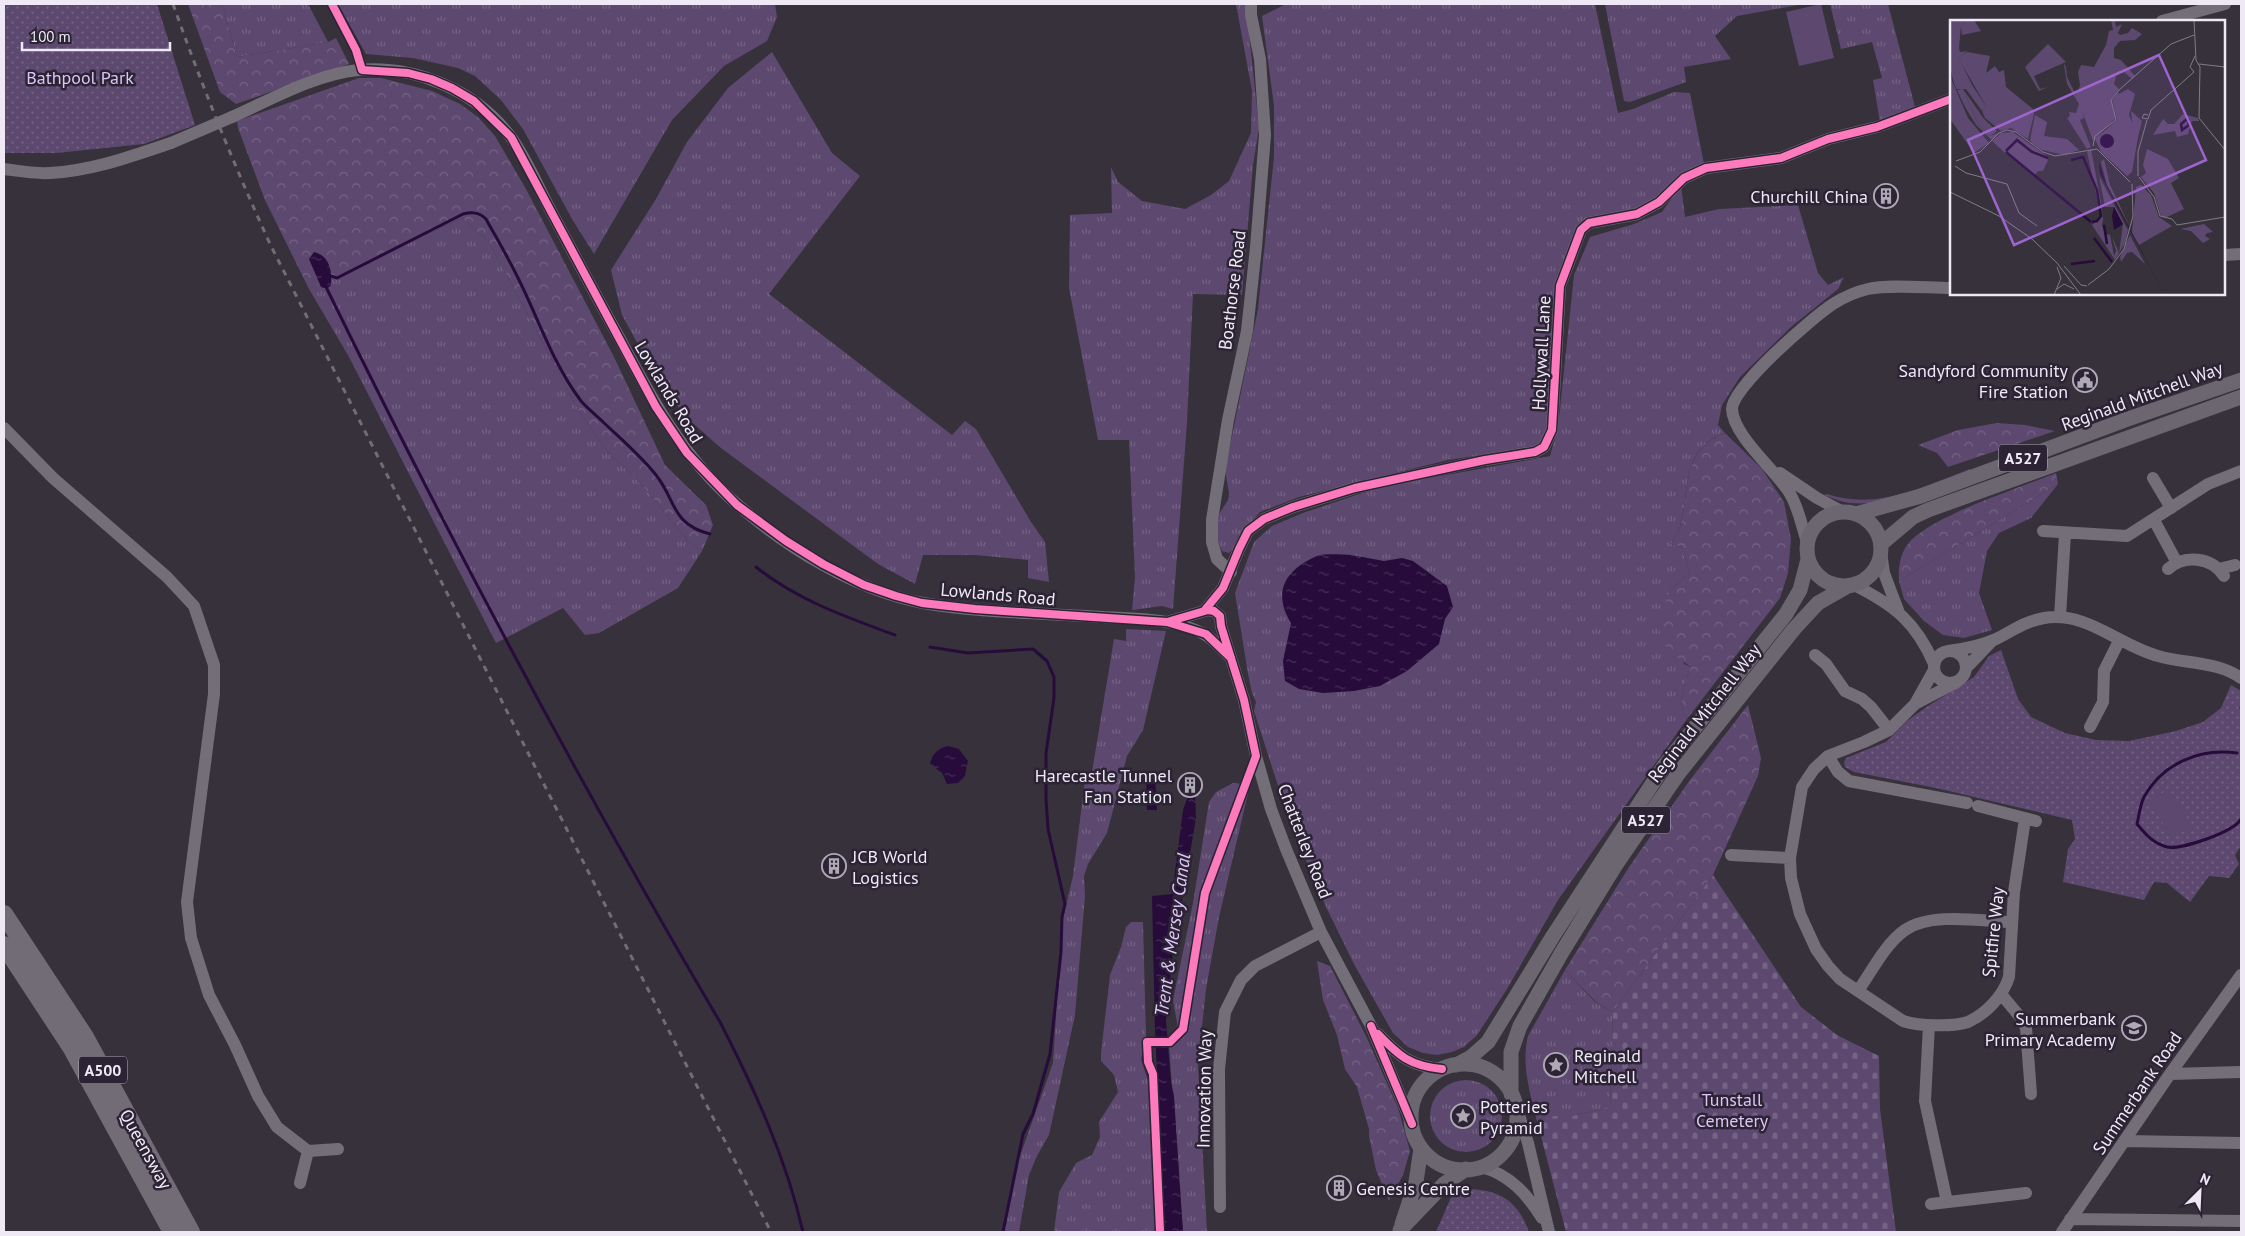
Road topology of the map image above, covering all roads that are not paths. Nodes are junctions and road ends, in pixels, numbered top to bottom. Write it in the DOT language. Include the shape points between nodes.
graph roads {
  1 [pos="1251,4"];
  2 [pos="2225,4"];
  3 [pos="2166,20"];
  4 [pos="1950,100"];
  5 [pos="4,169"];
  6 [pos="2241,254"];
  7 [pos="2225,256"];
  8 [pos="1950,288"];
  9 [pos="2241,380"];
  10 [pos="2241,397"];
  11 [pos="4,428"];
  12 [pos="1768,464"];
  13 [pos="2241,471"];
  14 [pos="2153,478"];
  15 [pos="2170,508"];
  16 [pos="1850,513"];
  17 [pos="2154,520"];
  18 [pos="2043,531"];
  19 [pos="2065,534"];
  20 [pos="1807,542"];
  21 [pos="1881,549"];
  22 [pos="1808,559"];
  23 [pos="2235,565"];
  24 [pos="1230,572"];
  25 [pos="1851,585"];
  26 [pos="1223,588"];
  27 [pos="1898,610"];
  28 [pos="1202,612"];
  29 [pos="2060,617"];
  30 [pos="1167,622"];
  31 [pos="1221,623"];
  32 [pos="1915,630"];
  33 [pos="1204,633"];
  34 [pos="1995,639"];
  35 [pos="2119,641"];
  36 [pos="1946,651"];
  37 [pos="1816,654"];
  38 [pos="1231,658"];
  39 [pos="1934,667"];
  40 [pos="1966,668"];
  41 [pos="2241,678"];
  42 [pos="1957,682"];
  43 [pos="1915,704"];
  44 [pos="2090,727"];
  45 [pos="1889,730"];
  46 [pos="1828,756"];
  47 [pos="1738,851"];
  48 [pos="1790,858"];
  49 [pos="4,914"];
  50 [pos="2011,922"];
  51 [pos="1321,932"];
  52 [pos="4,945"];
  53 [pos="2239,984"];
  54 [pos="1858,991"];
  55 [pos="2001,994"];
  56 [pos="1929,1025"];
  57 [pos="1371,1026"];
  58 [pos="1449,1067"];
  59 [pos="2241,1072"];
  60 [pos="2170,1074"];
  61 [pos="2030,1094"];
  62 [pos="1514,1100"];
  63 [pos="1412,1124"];
  64 [pos="2125,1141"];
  65 [pos="2241,1143"];
  66 [pos="1421,1148"];
  67 [pos="338,1149"];
  68 [pos="308,1151"];
  69 [pos="1474,1168"];
  70 [pos="300,1182"];
  71 [pos="2026,1193"];
  72 [pos="1947,1202"];
  73 [pos="1931,1204"];
  74 [pos="1220,1207"];
  75 [pos="2070,1218"];
  76 [pos="2241,1221"];
  77 [pos="1548,1229"];
  78 [pos="1400,1231"];
  79 [pos="172,1232"];
  80 [pos="191,1232"];
  81 [pos="2062,1232"];
  1 -- 24 [label="street, Boathorse Road" via="1260,59 1265,135 1247,331 1212,520 1212,542 1217,559"];
  2 -- 3 [label="street"];
  4 -- 24 [label="street, Hollywall Lane" via="1877,128 1828,139 1781,158 1706,168 1684,178 1659,202 1637,214 1589,223 1581,230 1560,286 1552,430 1544,447 1535,452 1355,488 1271,516 1248,532"];
  5 -- 30 [label="street, Lowlands Road, bridge" via="48,174 114,162 171,144 312,83 347,72 408,72 431,79 474,101 511,137 656,407 687,453 758,521 823,564 864,585 922,603"];
  6 -- 7 [label="street"];
  8 -- 12 [label="street" via="1870,288 1851,294 1823,312 1752,376 1734,400 1732,409 1737,428"];
  9 -- 16 [label="main road, Reginald Mitchell Way / A527" via="1921,496"];
  10 -- 21 [label="main road, Reginald Mitchell Way / A527" via="1928,510 1913,517"];
  11 -- 68 [label="street" via="53,478 167,577 194,606 214,665 214,694 188,902 191,938 209,995 258,1096 277,1127"];
  12 -- 16 [label="street" via="1804,490"];
  12 -- 20 [label="street" via="1800,511"];
  13 -- 15 [label="street" via="2208,484"];
  14 -- 15 [label="street"];
  15 -- 17 [label="street"];
  16 -- 20 [label="main road" via="1821,519"];
  16 -- 21 [label="main road" via="1873,526"];
  17 -- 19 [label="street" via="2127,536"];
  17 -- 23 [label="street" via="2172,565 2193,558 2222,572"];
  18 -- 19 [label="street"];
  19 -- 29 [label="street"];
  20 -- 22 [label="main road"];
  21 -- 25 [label="main road" via="1874,571"];
  21 -- 27 [label="street" via="1884,573"];
  22 -- 25 [label="main road" via="1815,572 1826,581"];
  22 -- 58 [label="main road, Reginald Mitchell Way / A527" via="1800,590 1786,614 1664,766 1488,1042 1471,1057"];
  24 -- 26 [label="street, Hollywall Lane"];
  25 -- 27 [label="street"];
  25 -- 62 [label="main road, Reginald Mitchell Way / A527" via="1818,604 1794,628 1678,774 1614,866 1517,1033 1511,1052"];
  26 -- 28 [label="street, Hollywall Lane"];
  26 -- 31 [label="street, Hollywall Lane"];
  27 -- 32 [label="street"];
  28 -- 30 [label="street, Lowlands Road"];
  28 -- 31 [label="street" via="1214,611"];
  28 -- 33 [label="street" via="1197,625"];
  29 -- 34 [label="street" via="2032,621"];
  29 -- 35 [label="street" via="2098,627"];
  30 -- 33 [label="street, Lowlands Road"];
  31 -- 33 [label="street" via="1216,633"];
  31 -- 38 [label="street, Chatterley Road"];
  32 -- 36 [label="street"];
  32 -- 39 [label="street"];
  33 -- 38 [label="street, Chatterley Road"];
  34 -- 36 [label="street"];
  34 -- 40 [label="street"];
  35 -- 41 [label="street" via="2160,657 2218,667"];
  35 -- 44 [label="street" via="2104,671 2102,702"];
  36 -- 39 [label="street" via="1937,658"];
  36 -- 40 [label="street" via="1959,653"];
  37 -- 45 [label="street" via="1845,691 1862,699"];
  38 -- 51 [label="street, Chatterley Road" via="1273,814"];
  39 -- 42 [label="street" via="1944,682"];
  39 -- 43 [label="street, Spitfire Way"];
  40 -- 42 [label="street"];
  42 -- 43 [label="street, Spitfire Way"];
  43 -- 45 [label="street, Spitfire Way"];
  45 -- 46 [label="street, Spitfire Way"];
  46 -- 48 [label="street, Spitfire Way" via="1802,787"];
  46 -- 50 [label="street, Spitfire Way" via="1842,778 1849,781 1972,804 2030,820"];
  47 -- 48 [label="street"];
  48 -- 54 [label="street, Spitfire Way" via="1794,896 1807,932 1828,966"];
  49 -- 80 [label="highway, Queensway / A500" via="85,1037"];
  50 -- 54 [label="street" via="1921,922 1905,930 1889,946"];
  50 -- 55 [label="street, Spitfire Way" via="2009,977"];
  51 -- 57 [label="street, Chatterley Road"];
  51 -- 74 [label="street, Innovation Way" via="1256,966 1241,980 1227,1006 1222,1024 1219,1070"];
  52 -- 79 [label="highway, Queensway / A500" via="71,1047"];
  53 -- 60 [label="street, Summerbank Road"];
  54 -- 56 [label="street, Spitfire Way" via="1903,1021"];
  55 -- 56 [label="street, Spitfire Way" via="1990,1007 1968,1022"];
  55 -- 61 [label="street" via="2026,1028"];
  56 -- 72 [label="street" via="1925,1101"];
  57 -- 58 [label="street, Chatterley Road" via="1406,1060 1417,1065"];
  57 -- 63 [label="street, Chatterley Road"];
  58 -- 62 [label="main road" via="1467,1064 1484,1068 1505,1084"];
  58 -- 63 [label="main road, A527" via="1425,1081 1420,1088 1412,1106"];
  59 -- 60 [label="street"];
  60 -- 64 [label="street, Summerbank Road"];
  62 -- 69 [label="main road, A527" via="1516,1124 1511,1142 1500,1156"];
  62 -- 77 [label="street" via="1528,1142"];
  63 -- 66 [label="main road, A527"];
  64 -- 65 [label="street"];
  64 -- 75 [label="street, Summerbank Road"];
  66 -- 69 [label="main road, A527" via="1438,1163 1450,1168"];
  66 -- 78 [label="main road, A527" via="1416,1182"];
  67 -- 68 [label="street"];
  68 -- 70 [label="street"];
  69 -- 77 [label="street" via="1501,1174 1515,1184 1530,1199"];
  69 -- 78 [label="main road, A527" via="1444,1184"];
  71 -- 72 [label="street"];
  72 -- 73 [label="street"];
  75 -- 76 [label="street"];
  75 -- 81 [label="street, Summerbank Road"];
}
